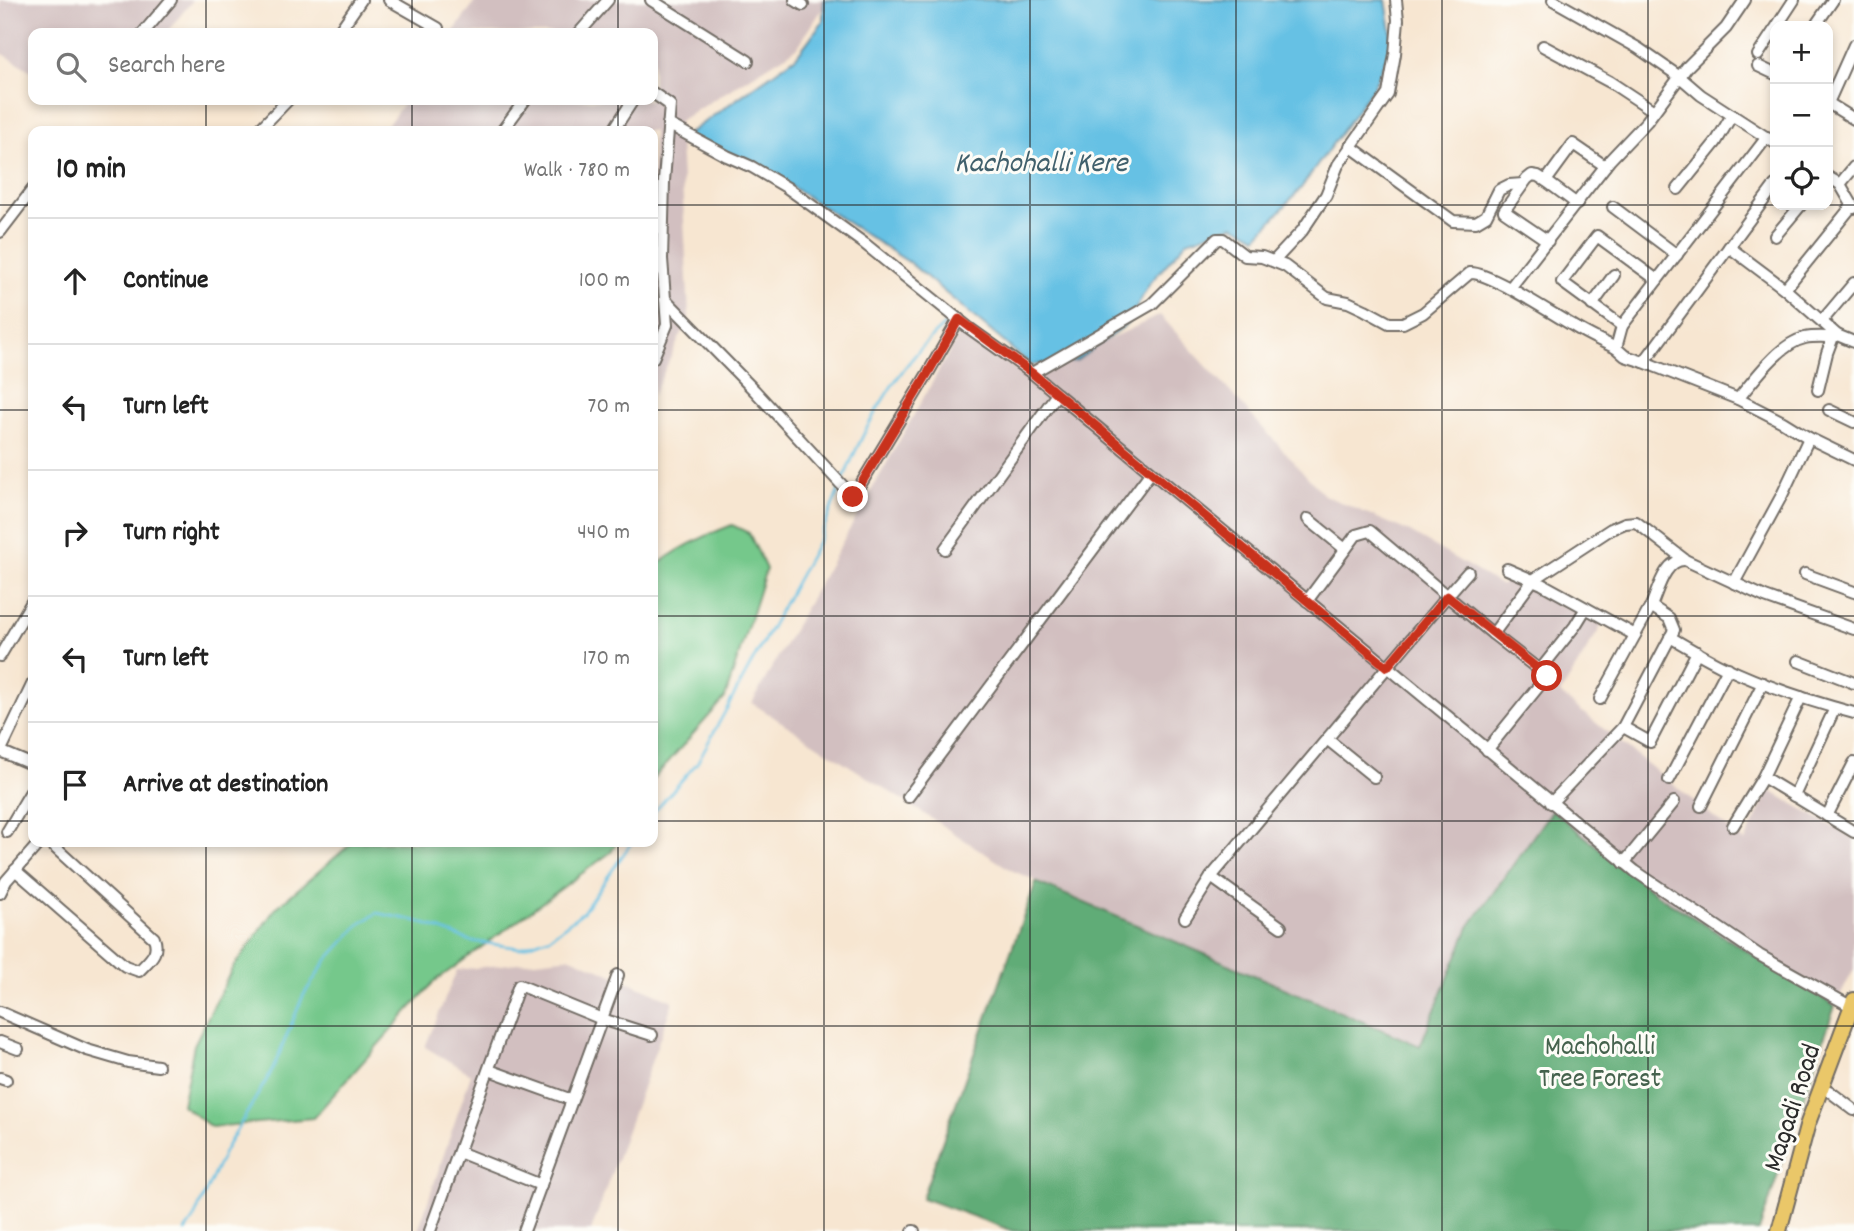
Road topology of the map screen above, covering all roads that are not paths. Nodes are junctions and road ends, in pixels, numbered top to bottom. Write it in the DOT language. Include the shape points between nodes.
graph roads {
  1 [pos="171,0"];
  2 [pos="360,0"];
  3 [pos="388,0"];
  4 [pos="608,0"];
  5 [pos="651,0"];
  6 [pos="1396,0"];
  7 [pos="1553,0"];
  8 [pos="1745,0"];
  9 [pos="1794,0"];
  10 [pos="1833,0"];
  11 [pos="1780,21"];
  12 [pos="1818,21"];
  13 [pos="147,28"];
  14 [pos="341,28"];
  15 [pos="438,28"];
  16 [pos="583,28"];
  17 [pos="1770,39"];
  18 [pos="1854,45"];
  19 [pos="1543,46"];
  20 [pos="748,61"];
  21 [pos="1770,70"];
  22 [pos="1680,78"];
  23 [pos="1833,92"];
  24 [pos="658,97"];
  25 [pos="283,105"];
  26 [pos="521,105"];
  27 [pos="630,105"];
  28 [pos="1833,106"];
  29 [pos="1654,111"];
  30 [pos="1732,115"];
  31 [pos="1854,119"];
  32 [pos="668,124"];
  33 [pos="263,126"];
  34 [pos="506,126"];
  35 [pos="616,126"];
  36 [pos="1770,139"];
  37 [pos="1770,141"];
  38 [pos="1350,146"];
  39 [pos="1605,166"];
  40 [pos="1854,167"];
  41 [pos="1833,180"];
  42 [pos="1546,181"];
  43 [pos="1523,184"];
  44 [pos="1840,184"];
  45 [pos="1678,189"];
  46 [pos="1770,192"];
  47 [pos="28,196"];
  48 [pos="1577,204"];
  49 [pos="1613,207"];
  50 [pos="1853,207"];
  51 [pos="1797,210"];
  52 [pos="0,232"];
  53 [pos="1775,236"];
  54 [pos="1548,241"];
  55 [pos="1729,247"];
  56 [pos="1676,255"];
  57 [pos="1274,261"];
  58 [pos="1614,275"];
  59 [pos="1657,280"];
  60 [pos="1854,283"];
  61 [pos="1510,288"];
  62 [pos="1785,289"];
  63 [pos="665,299"];
  64 [pos="1592,305"];
  65 [pos="954,316"];
  66 [pos="1822,321"];
  67 [pos="1622,326"];
  68 [pos="1835,336"];
  69 [pos="1854,342"];
  70 [pos="658,347"];
  71 [pos="1616,348"];
  72 [pos="1644,362"];
  73 [pos="1032,373"];
  74 [pos="1818,390"];
  75 [pos="1057,394"];
  76 [pos="1738,399"];
  77 [pos="1829,410"];
  78 [pos="1854,422"];
  79 [pos="1809,438"];
  80 [pos="1854,460"];
  81 [pos="1151,472"];
  82 [pos="1308,519"];
  83 [pos="945,549"];
  84 [pos="1345,550"];
  85 [pos="1685,560"];
  86 [pos="1507,569"];
  87 [pos="1468,572"];
  88 [pos="1805,574"];
  89 [pos="1533,580"];
  90 [pos="1734,583"];
  91 [pos="1854,592"];
  92 [pos="1447,596"];
  93 [pos="1307,601"];
  94 [pos="1651,606"];
  95 [pos="28,608"];
  96 [pos="1586,608"];
  97 [pos="1854,629"];
  98 [pos="1493,634"];
  99 [pos="1635,635"];
  100 [pos="1670,637"];
  101 [pos="1697,652"];
  102 [pos="0,656"];
  103 [pos="1798,661"];
  104 [pos="1387,667"];
  105 [pos="1728,668"];
  106 [pos="1540,670"];
  107 [pos="1763,683"];
  108 [pos="1854,683"];
  109 [pos="28,693"];
  110 [pos="1801,697"];
  111 [pos="1600,699"];
  112 [pos="1835,708"];
  113 [pos="1854,713"];
  114 [pos="1623,727"];
  115 [pos="1327,739"];
  116 [pos="1487,750"];
  117 [pos="0,752"];
  118 [pos="28,763"];
  119 [pos="1854,763"];
  120 [pos="1374,777"];
  121 [pos="1763,777"];
  122 [pos="1669,780"];
  123 [pos="1794,796"];
  124 [pos="28,797"];
  125 [pos="908,797"];
  126 [pos="1674,802"];
  127 [pos="1551,803"];
  128 [pos="1701,806"];
  129 [pos="1827,816"];
  130 [pos="1733,826"];
  131 [pos="8,832"];
  132 [pos="1854,832"];
  133 [pos="36,847"];
  134 [pos="54,847"];
  135 [pos="1624,863"];
  136 [pos="15,870"];
  137 [pos="1211,877"];
  138 [pos="0,893"];
  139 [pos="1185,918"];
  140 [pos="1281,927"];
  141 [pos="618,975"];
  142 [pos="1853,1004"];
  143 [pos="0,1012"];
  144 [pos="602,1019"];
  145 [pos="1854,1024"];
  146 [pos="652,1035"];
  147 [pos="0,1042"];
  148 [pos="18,1049"];
  149 [pos="158,1066"];
  150 [pos="488,1070"];
  151 [pos="1829,1091"];
  152 [pos="572,1100"];
  153 [pos="1854,1110"];
  154 [pos="459,1152"];
  155 [pos="541,1185"];
  156 [pos="430,1231"];
  157 [pos="524,1231"];
  158 [pos="1779,1231"];
  159 [pos="1788,1231"];
  1 -- 13 [label="street"];
  2 -- 14 [label="street"];
  3 -- 15 [label="street"];
  4 -- 16 [label="street"];
  5 -- 20 [label="street"];
  6 -- 38 [label="street" via="1398,31 1388,94"];
  7 -- 22 [label="street" via="1638,48"];
  8 -- 22 [label="street"];
  9 -- 11 [label="street"];
  10 -- 12 [label="street"];
  17 -- 21 [label="street" via="1758,60"];
  18 -- 23 [label="street"];
  19 -- 29 [label="street"];
  22 -- 29 [label="street"];
  22 -- 30 [label="street"];
  24 -- 32 [label="street" via="670,105"];
  25 -- 33 [label="street"];
  26 -- 34 [label="street"];
  27 -- 35 [label="street"];
  28 -- 31 [label="street"];
  29 -- 39 [label="street"];
  30 -- 36 [label="street"];
  30 -- 45 [label="street"];
  32 -- 63 [label="street" via="662,259"];
  32 -- 65 [label="street" via="786,187"];
  37 -- 56 [label="street"];
  38 -- 43 [label="street" via="1453,221 1476,222 1486,216 1499,190"];
  38 -- 57 [label="street" via="1326,195"];
  39 -- 42 [label="street" via="1569,142"];
  39 -- 48 [label="street"];
  40 -- 44 [label="street"];
  41 -- 44 [label="street"];
  42 -- 43 [label="street" via="1532,175"];
  42 -- 48 [label="street"];
  43 -- 54 [label="street" via="1504,211"];
  44 -- 50 [label="street"];
  46 -- 55 [label="street"];
  47 -- 52 [label="street"];
  48 -- 54 [label="street"];
  49 -- 56 [label="street"];
  50 -- 62 [label="street"];
  51 -- 53 [label="street"];
  54 -- 61 [label="street"];
  55 -- 62 [label="street"];
  55 -- 72 [label="street"];
  56 -- 59 [label="street"];
  57 -- 61 [label="street" via="1327,298 1348,302 1389,324 1423,313 1470,273"];
  57 -- 73 [label="street" via="1245,256 1217,239 1152,304"];
  58 -- 64 [label="street"];
  59 -- 64 [label="street" via="1597,236 1562,282"];
  59 -- 67 [label="street"];
  60 -- 66 [label="street"];
  61 -- 71 [label="street"];
  62 -- 66 [label="street"];
  63 -- 65 [label="street" via="853,497 928,373"];
  63 -- 70 [label="street" via="667,326"];
  64 -- 67 [label="street"];
  65 -- 73 [label="street"];
  66 -- 68 [label="street"];
  67 -- 71 [label="street"];
  68 -- 69 [label="street"];
  68 -- 74 [label="street"];
  68 -- 76 [label="street" via="1802,338 1788,347"];
  71 -- 72 [label="street"];
  72 -- 76 [label="street"];
  73 -- 75 [label="street"];
  75 -- 81 [label="street"];
  75 -- 83 [label="street"];
  76 -- 79 [label="street"];
  77 -- 78 [label="street"];
  79 -- 80 [label="street"];
  79 -- 90 [label="street"];
  81 -- 93 [label="street"];
  81 -- 125 [label="street"];
  82 -- 84 [label="street"];
  84 -- 92 [label="street" via="1356,534 1370,531"];
  84 -- 93 [label="street"];
  85 -- 89 [label="street" via="1636,522 1625,523"];
  85 -- 90 [label="street"];
  85 -- 94 [label="street" via="1672,564"];
  86 -- 89 [label="street"];
  87 -- 92 [label="street"];
  88 -- 91 [label="street"];
  89 -- 96 [label="street"];
  89 -- 98 [label="street"];
  90 -- 97 [label="street"];
  92 -- 98 [label="street"];
  92 -- 104 [label="street"];
  93 -- 104 [label="street"];
  94 -- 99 [label="street"];
  94 -- 100 [label="street" via="1669,618 1674,630"];
  95 -- 102 [label="street"];
  96 -- 99 [label="street"];
  96 -- 106 [label="street"];
  98 -- 106 [label="street"];
  99 -- 111 [label="street"];
  100 -- 101 [label="street"];
  100 -- 114 [label="street"];
  101 -- 105 [label="street"];
  101 -- 114 [label="street" via="1650,742"];
  103 -- 108 [label="street"];
  104 -- 115 [label="street"];
  104 -- 116 [label="street"];
  105 -- 107 [label="street"];
  105 -- 122 [label="street"];
  106 -- 116 [label="street" via="1547,676"];
  107 -- 110 [label="street"];
  107 -- 128 [label="street"];
  109 -- 117 [label="street"];
  110 -- 112 [label="street"];
  110 -- 121 [label="street"];
  112 -- 113 [label="street"];
  112 -- 123 [label="street"];
  114 -- 127 [label="street"];
  115 -- 120 [label="street"];
  115 -- 137 [label="street"];
  116 -- 127 [label="street"];
  117 -- 118 [label="street"];
  119 -- 129 [label="street"];
  121 -- 123 [label="street"];
  121 -- 130 [label="street"];
  123 -- 129 [label="street"];
  124 -- 131 [label="street"];
  126 -- 135 [label="street"];
  127 -- 135 [label="street"];
  129 -- 132 [label="street"];
  133 -- 136 [label="street"];
  134 -- 136 [label="street" via="154,938 155,954 139,971 125,965"];
  135 -- 142 [label="street" via="1759,955"];
  136 -- 138 [label="street"];
  137 -- 139 [label="street"];
  137 -- 140 [label="street"];
  141 -- 144 [label="street"];
  142 -- 158 [label="main road, Magadi Road" via="1808,1123"];
  143 -- 149 [label="street" via="87,1050"];
  144 -- 146 [label="street"];
  144 -- 150 [label="street" via="519,985"];
  144 -- 152 [label="street"];
  145 -- 151 [label="main road, Magadi Road"];
  147 -- 148 [label="street"];
  150 -- 152 [label="street"];
  150 -- 154 [label="street"];
  151 -- 153 [label="street"];
  151 -- 159 [label="main road, Magadi Road"];
  152 -- 155 [label="street"];
  154 -- 155 [label="street"];
  154 -- 156 [label="street"];
  155 -- 157 [label="street"];
}
